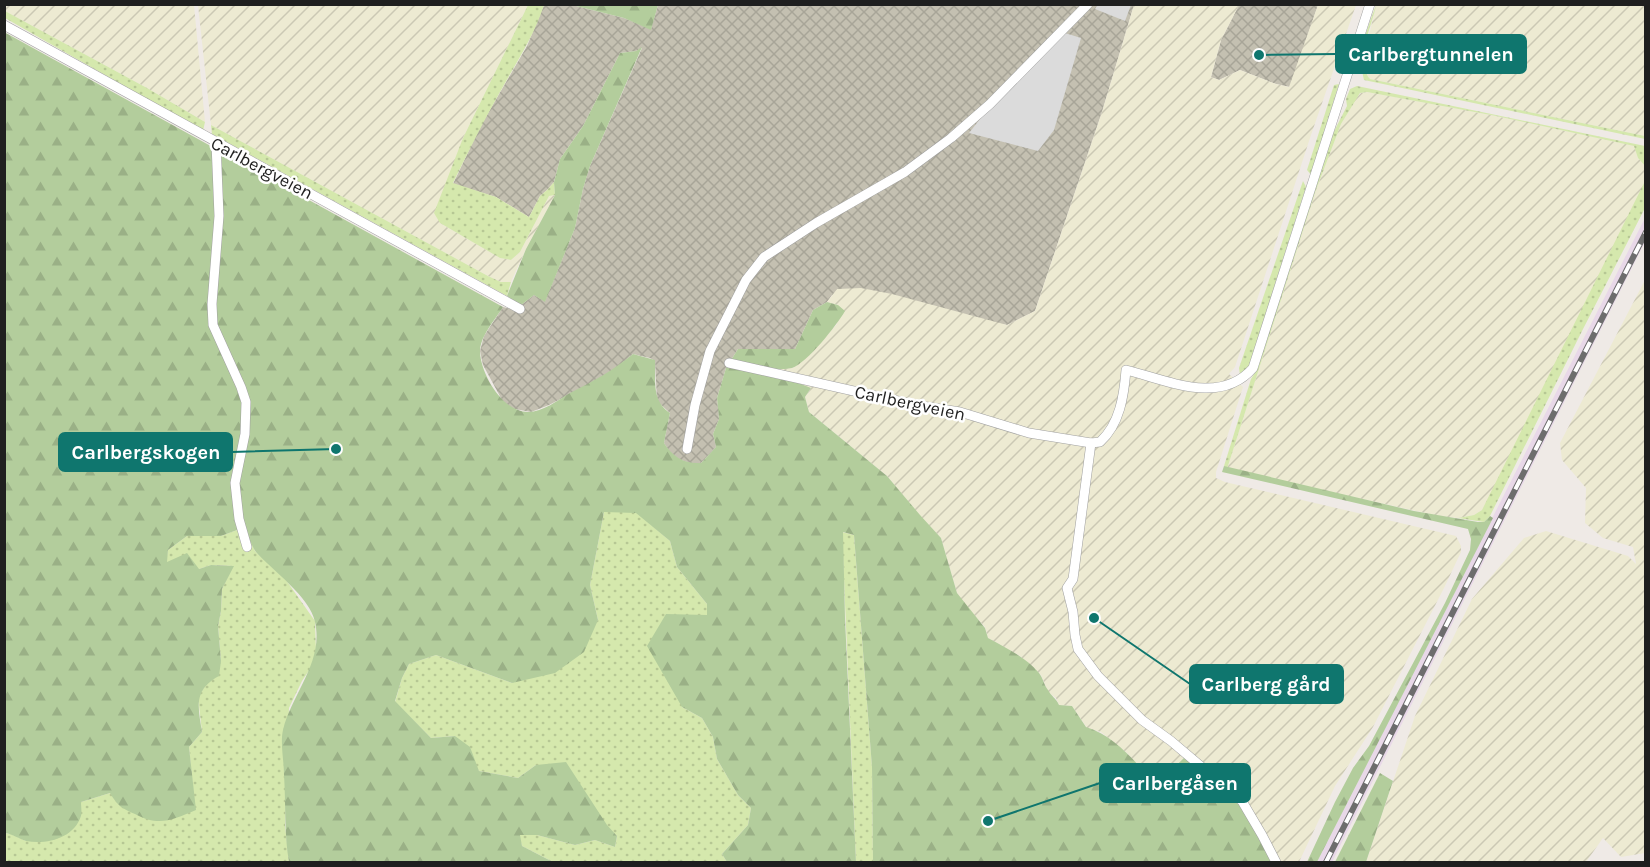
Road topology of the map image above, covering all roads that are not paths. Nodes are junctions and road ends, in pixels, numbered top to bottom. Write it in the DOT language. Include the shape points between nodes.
graph roads {
  1 [pos="1088,4"];
  2 [pos="1370,4"];
  3 [pos="4,25"];
  4 [pos="216,143"];
  5 [pos="520,309"];
  6 [pos="729,363"];
  7 [pos="1091,443"];
  8 [pos="687,448"];
  9 [pos="247,547"];
  10 [pos="1276,862"];
  1 -- 8 [label="street" via="951,138 905,172 764,257 746,280 710,351"];
  2 -- 7 [label="street" via="1253,368 1240,381 1208,390 1126,370 1116,422 1100,442"];
  3 -- 4 [label="street, Carlbergveien"];
  4 -- 5 [label="street, Carlbergveien"];
  4 -- 9 [label="street" via="219,216 213,325 246,402 245,434 235,483"];
  6 -- 7 [label="street, Carlbergveien" via="960,412 1029,433"];
  7 -- 10 [label="street" via="1073,579 1068,588 1078,649 1098,676 1142,720 1242,801"];
}
